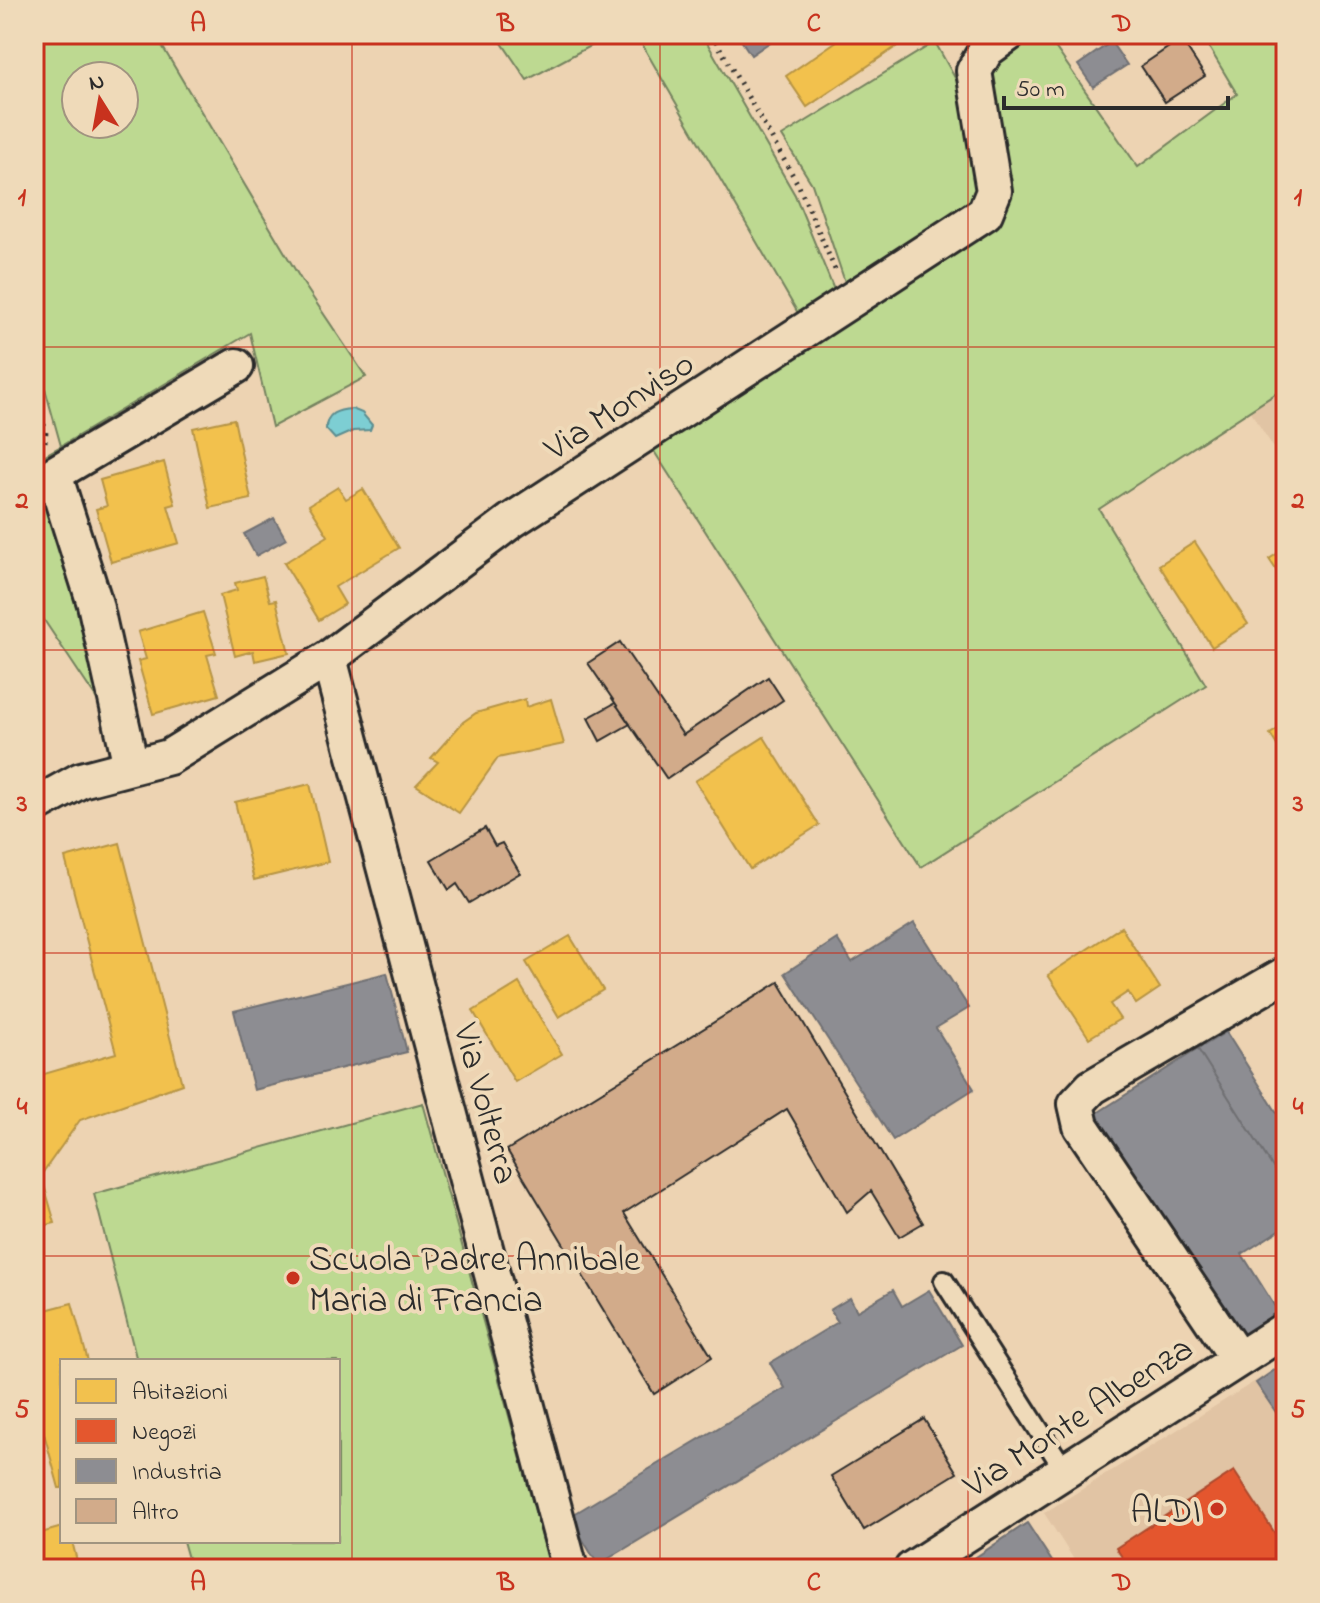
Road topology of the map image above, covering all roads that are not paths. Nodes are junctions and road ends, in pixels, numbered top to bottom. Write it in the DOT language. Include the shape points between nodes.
graph roads {
  1 [pos="1008,34"];
  2 [pos="236,366"];
  3 [pos="329,658"];
  4 [pos="131,766"];
  5 [pos="34,806"];
  6 [pos="1286,974"];
  7 [pos="944,1281"];
  8 [pos="1286,1329"];
  9 [pos="1238,1359"];
  10 [pos="1065,1471"];
  11 [pos="570,1569"];
  12 [pos="912,1569"];
  1 -- 3 [label="street, Via Monviso" via="986,50 974,71 994,191 985,213 511,521"];
  2 -- 4 [label="street" via="54,474 95,604"];
  3 -- 4 [label="street, Via Monviso" via="169,757"];
  3 -- 11 [label="street, Via Volterra"];
  4 -- 5 [label="street, Via Monviso" via="81,780"];
  6 -- 9 [label="street" via="1092,1087 1076,1104 1081,1126"];
  7 -- 10 [label="lane"];
  8 -- 9 [label="street, Via Monte Albenza"];
  9 -- 10 [label="street, Via Monte Albenza"];
  10 -- 12 [label="street, Via Monte Albenza"];
}
